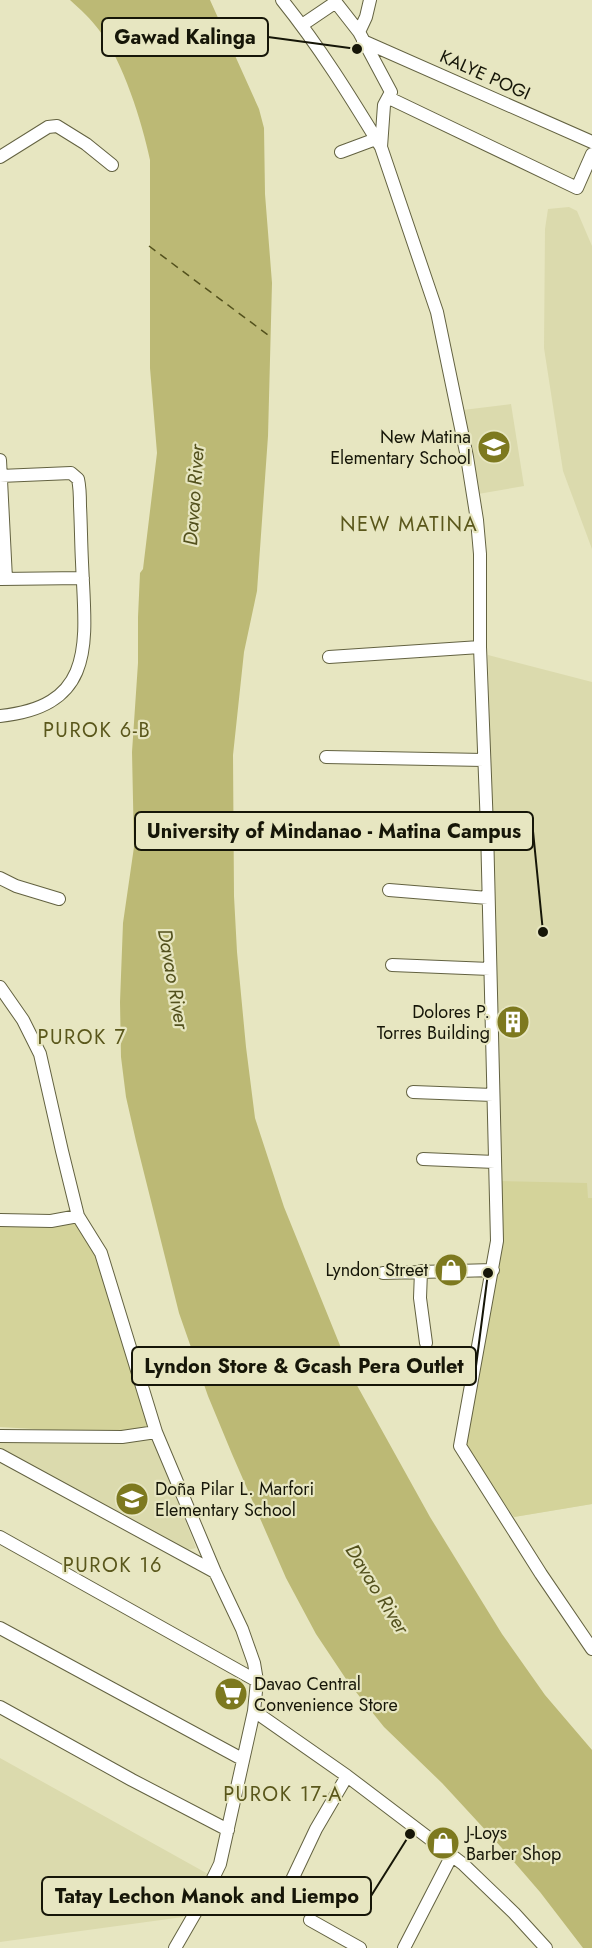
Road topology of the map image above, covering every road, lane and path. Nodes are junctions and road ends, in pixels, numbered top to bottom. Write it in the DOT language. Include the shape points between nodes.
graph roads {
  1 [pos="282,0"];
  2 [pos="370,0"];
  3 [pos="335,1"];
  4 [pos="302,25"];
  5 [pos="361,37"];
  6 [pos="389,98"];
  7 [pos="592,142"];
  8 [pos="379,143"];
  9 [pos="340,152"];
  10 [pos="592,154"];
  11 [pos="0,157"];
  12 [pos="112,165"];
  13 [pos="0,460"];
  14 [pos="1,476"];
  15 [pos="83,578"];
  16 [pos="3,579"];
  17 [pos="480,647"];
  18 [pos="329,657"];
  19 [pos="0,716"];
  20 [pos="326,757"];
  21 [pos="484,759"];
  22 [pos="408,828"];
  23 [pos="487,828"];
  24 [pos="0,878"];
  25 [pos="389,890"];
  26 [pos="488,898"];
  27 [pos="59,899"];
  28 [pos="392,965"];
  29 [pos="490,969"];
  30 [pos="0,987"];
  31 [pos="413,1092"];
  32 [pos="494,1095"];
  33 [pos="423,1159"];
  34 [pos="495,1161"];
  35 [pos="78,1216"];
  36 [pos="0,1221"];
  37 [pos="493,1270"];
  38 [pos="421,1271"];
  39 [pos="383,1273"];
  40 [pos="426,1343"];
  41 [pos="156,1432"];
  42 [pos="0,1436"];
  43 [pos="0,1455"];
  44 [pos="0,1537"];
  45 [pos="215,1572"];
  46 [pos="0,1628"];
  47 [pos="592,1649"];
  48 [pos="257,1681"];
  49 [pos="0,1707"];
  50 [pos="254,1711"];
  51 [pos="242,1759"];
  52 [pos="347,1776"];
  53 [pos="228,1830"];
  54 [pos="452,1855"];
  55 [pos="290,1886"];
  56 [pos="310,1920"];
  57 [pos="175,1948"];
  58 [pos="360,1948"];
  59 [pos="404,1948"];
  60 [pos="546,1948"];
  1 -- 4 [label="street"];
  2 -- 5 [label="street"];
  3 -- 4 [label="street"];
  3 -- 5 [label="street"];
  4 -- 8 [label="street"];
  5 -- 6 [label="street" via="391,92"];
  5 -- 7 [label="street, KALYE POGI"];
  6 -- 8 [label="street" via="384,105"];
  6 -- 10 [label="street" via="577,188"];
  8 -- 9 [label="street"];
  8 -- 17 [label="street" via="437,312 467,457 480,554"];
  11 -- 12 [label="street" via="48,127 57,126"];
  13 -- 14 [label="street"];
  14 -- 15 [label="street" via="77,476"];
  14 -- 16 [label="street"];
  15 -- 16 [label="street"];
  15 -- 19 [label="street" via="83,650 71,683 45,705"];
  17 -- 18 [label="street"];
  17 -- 21 [label="street"];
  20 -- 21 [label="street"];
  21 -- 23 [label="street"];
  22 -- 23 [label="street"];
  23 -- 26 [label="street"];
  24 -- 27 [label="street"];
  25 -- 26 [label="street"];
  26 -- 29 [label="street"];
  28 -- 29 [label="street"];
  29 -- 32 [label="street"];
  30 -- 35 [label="street" via="24,1020 40,1054"];
  31 -- 32 [label="street"];
  32 -- 34 [label="street"];
  33 -- 34 [label="street"];
  34 -- 37 [label="street" via="497,1241"];
  35 -- 36 [label="street" via="51,1221"];
  35 -- 41 [label="street" via="101,1253"];
  37 -- 38 [label="street"];
  37 -- 47 [label="street" via="460,1446"];
  38 -- 39 [label="street"];
  38 -- 40 [label="street"];
  41 -- 42 [label="street" via="122,1437"];
  41 -- 45 [label="street"];
  43 -- 45 [label="street"];
  44 -- 48 [label="street"];
  45 -- 48 [label="street" via="242,1629"];
  46 -- 51 [label="street"];
  48 -- 50 [label="street"];
  49 -- 53 [label="street"];
  50 -- 51 [label="street"];
  50 -- 52 [label="street"];
  51 -- 53 [label="street"];
  52 -- 54 [label="street"];
  52 -- 55 [label="street" via="316,1829"];
  53 -- 57 [label="street" via="220,1864"];
  54 -- 59 [label="street"];
  54 -- 60 [label="street"];
  56 -- 58 [label="street"];
}
